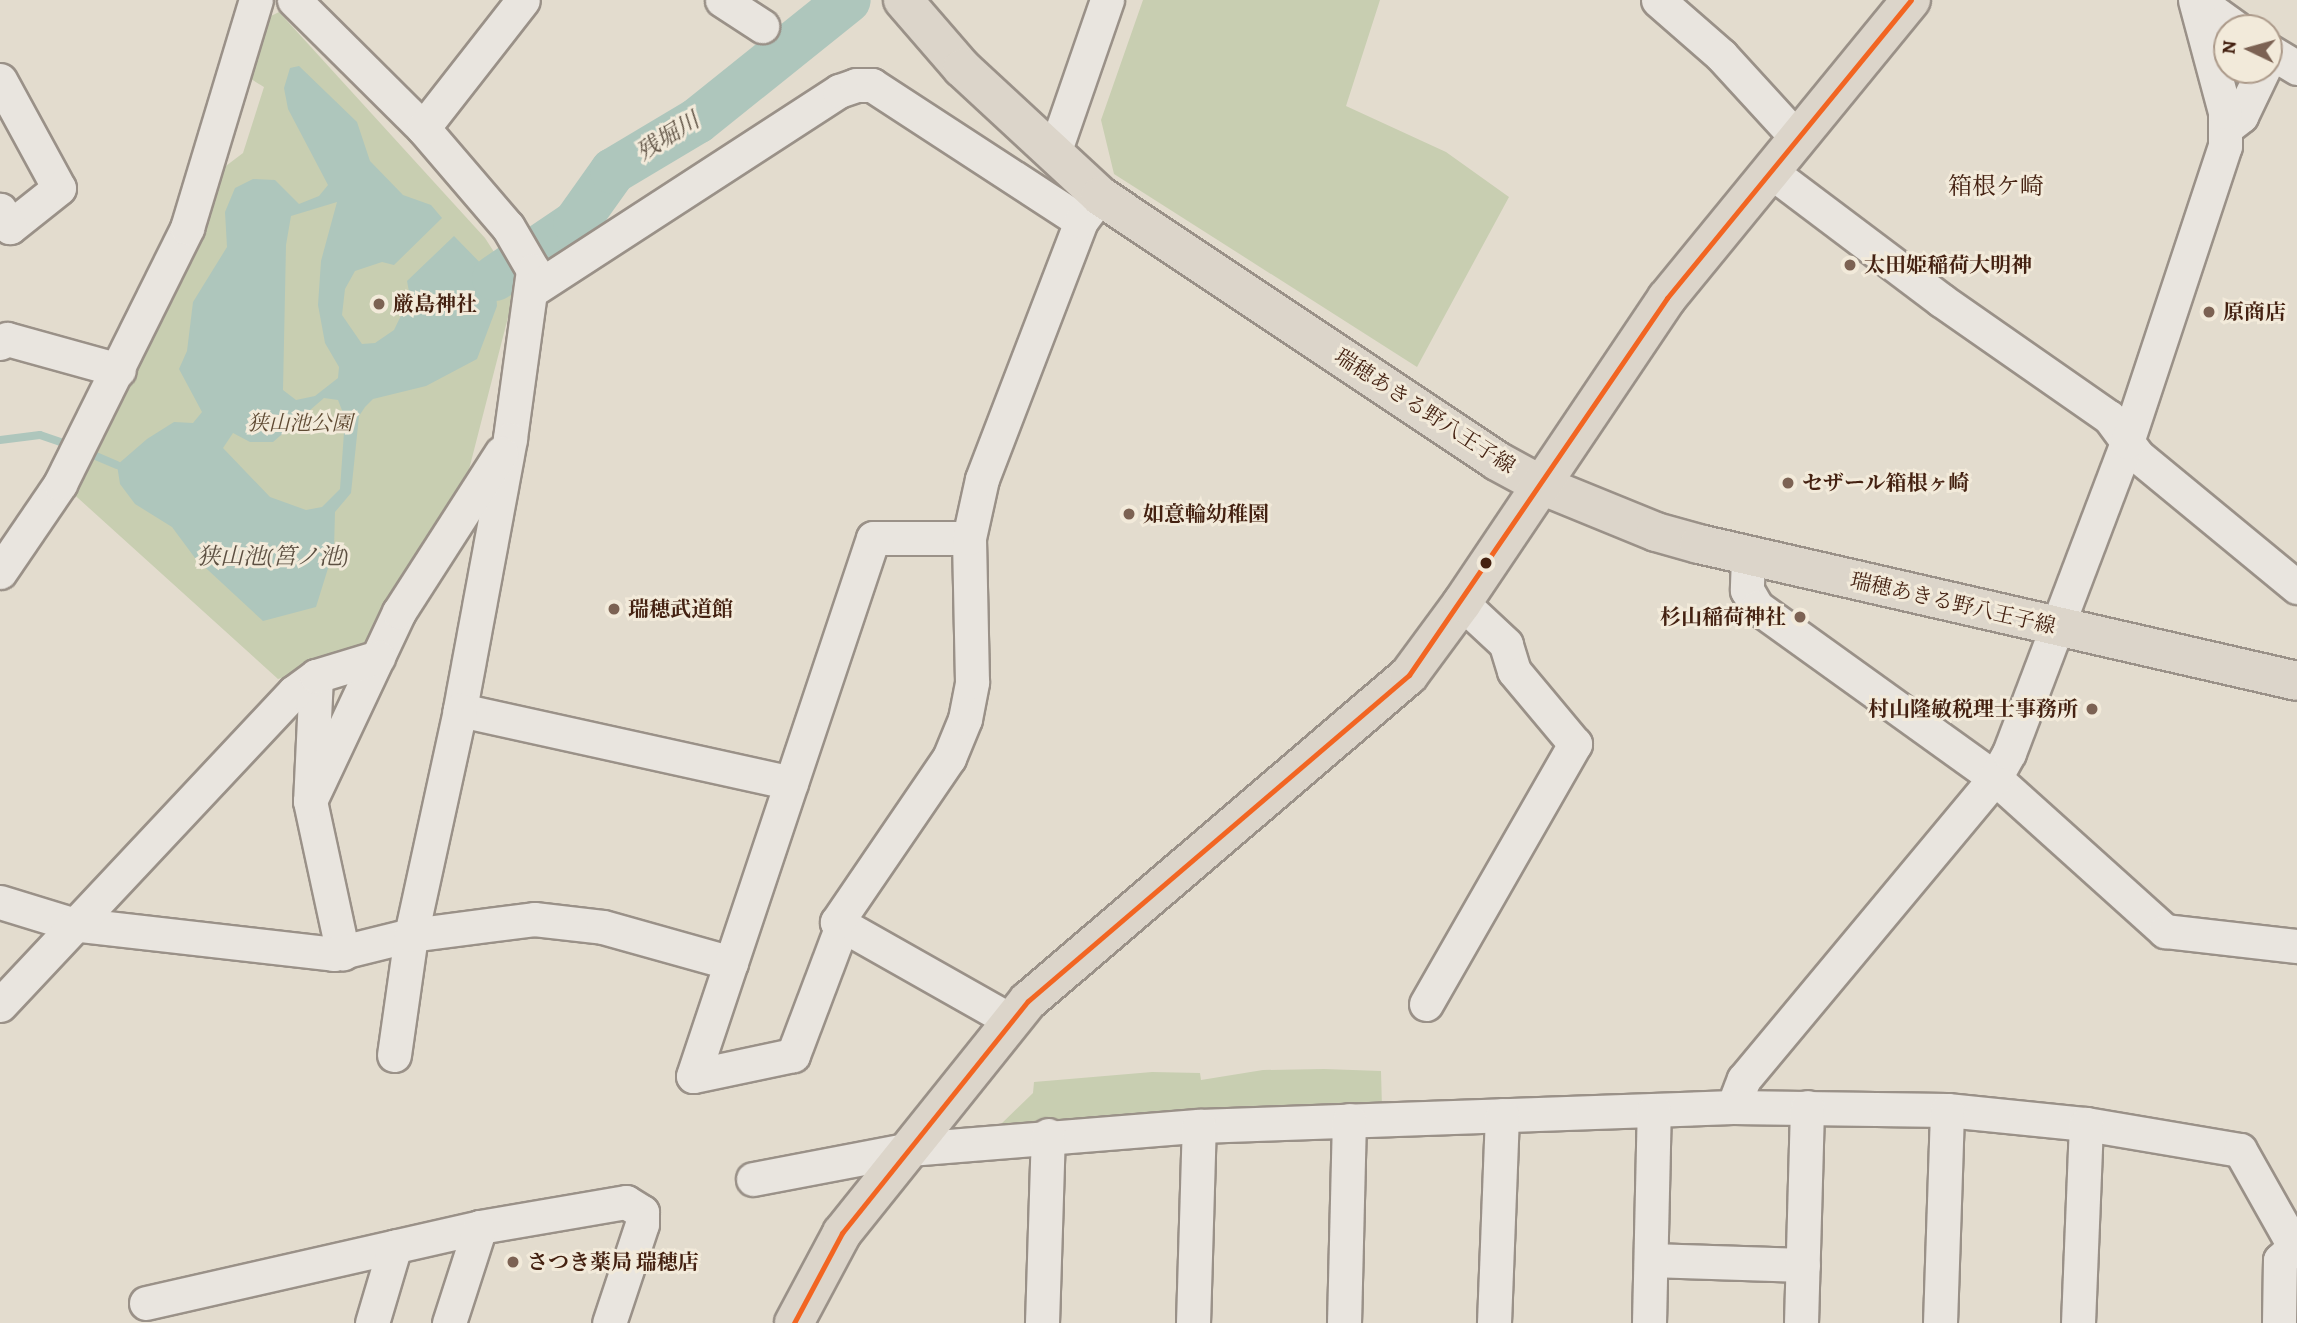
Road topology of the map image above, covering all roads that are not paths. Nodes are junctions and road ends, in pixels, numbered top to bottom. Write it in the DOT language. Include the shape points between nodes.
graph roads {
  1 [pos="256,0"];
  2 [pos="294,0"];
  3 [pos="523,0"];
  4 [pos="722,0"];
  5 [pos="1107,0"];
  6 [pos="1658,0"];
  7 [pos="1911,0"];
  8 [pos="2196,0"];
  9 [pos="904,2"];
  10 [pos="2216,14"];
  11 [pos="762,26"];
  12 [pos="0,80"];
  13 [pos="2260,84"];
  14 [pos="423,128"];
  15 [pos="2227,128"];
  16 [pos="1798,139"];
  17 [pos="1054,153"];
  18 [pos="1770,171"];
  19 [pos="1091,209"];
  20 [pos="0,210"];
  21 [pos="533,280"];
  22 [pos="0,343"];
  23 [pos="119,370"];
  24 [pos="510,439"];
  25 [pos="2127,442"];
  26 [pos="1541,485"];
  27 [pos="969,538"];
  28 [pos="1748,556"];
  29 [pos="0,572"];
  30 [pos="2297,587"];
  31 [pos="1462,603"];
  32 [pos="2056,627"];
  33 [pos="378,657"];
  34 [pos="316,676"];
  35 [pos="2297,681"];
  36 [pos="460,710"];
  37 [pos="1995,778"];
  38 [pos="791,783"];
  39 [pos="310,801"];
  40 [pos="0,902"];
  41 [pos="72,924"];
  42 [pos="841,928"];
  43 [pos="411,935"];
  44 [pos="2297,946"];
  45 [pos="342,953"];
  46 [pos="731,963"];
  47 [pos="1426,1004"];
  48 [pos="0,1005"];
  49 [pos="1010,1020"];
  50 [pos="394,1055"];
  51 [pos="1733,1107"];
  52 [pos="1807,1107"];
  53 [pos="1654,1110"];
  54 [pos="1947,1110"];
  55 [pos="1502,1115"];
  56 [pos="1349,1120"];
  57 [pos="2086,1124"];
  58 [pos="1199,1126"];
  59 [pos="1048,1135"];
  60 [pos="910,1149"];
  61 [pos="752,1179"];
  62 [pos="480,1227"];
  63 [pos="2295,1244"];
  64 [pos="396,1246"];
  65 [pos="1651,1260"];
  66 [pos="1803,1265"];
  67 [pos="146,1303"];
  68 [pos="372,1323"];
  69 [pos="449,1323"];
  70 [pos="609,1323"];
  71 [pos="794,1323"];
  72 [pos="1042,1323"];
  73 [pos="1193,1323"];
  74 [pos="1344,1323"];
  75 [pos="1494,1323"];
  76 [pos="1649,1323"];
  77 [pos="1801,1323"];
  78 [pos="1940,1323"];
  79 [pos="2078,1323"];
  80 [pos="2279,1323"];
  1 -- 23 [label="street" via="187,228"];
  2 -- 14 [label="street"];
  3 -- 14 [label="street"];
  4 -- 11 [label="street"];
  5 -- 17 [label="street"];
  6 -- 16 [label="street" via="1721,55"];
  7 -- 16 [label="main road"];
  8 -- 10 [label="street"];
  8 -- 15 [label="street"];
  9 -- 17 [label="main road, 瑞穂あきる野八王子線" via="962,68"];
  12 -- 20 [label="street" via="59,188 10,227"];
  13 -- 15 [label="street" via="2241,116"];
  14 -- 21 [label="street" via="508,227"];
  15 -- 25 [label="street" via="2225,146"];
  16 -- 18 [label="main road"];
  17 -- 19 [label="main road, 瑞穂あきる野八王子線"];
  18 -- 25 [label="street" via="1941,300 2109,417"];
  18 -- 26 [label="main road" via="1667,298"];
  19 -- 21 [label="street" via="872,85 856,85 839,91"];
  19 -- 26 [label="main road, 瑞穂あきる野八王子線"];
  19 -- 27 [label="street" via="982,479"];
  21 -- 24 [label="street"];
  22 -- 23 [label="street" via="7,339"];
  23 -- 29 [label="street" via="78,448"];
  24 -- 33 [label="street" via="399,612"];
  24 -- 36 [label="street"];
  25 -- 30 [label="street" via="2138,456"];
  25 -- 32 [label="street"];
  26 -- 28 [label="main road, 瑞穂あきる野八王子線" via="1656,532"];
  26 -- 31 [label="main road"];
  27 -- 38 [label="street" via="873,538"];
  27 -- 42 [label="street" via="972,682 965,719 949,758 837,922"];
  28 -- 32 [label="main road, 瑞穂あきる野八王子線"];
  28 -- 37 [label="street" via="1747,590 1756,607"];
  31 -- 47 [label="street" via="1506,644 1514,671 1575,744"];
  31 -- 49 [label="main road" via="1409,675 1104,933"];
  32 -- 35 [label="main road, 瑞穂あきる野八王子線"];
  32 -- 37 [label="street"];
  33 -- 34 [label="street"];
  33 -- 39 [label="street"];
  34 -- 39 [label="street"];
  34 -- 41 [label="street" via="294,692"];
  36 -- 38 [label="street"];
  36 -- 43 [label="street"];
  37 -- 44 [label="street" via="2165,932"];
  37 -- 51 [label="street" via="1773,1042 1744,1079"];
  38 -- 46 [label="street"];
  39 -- 45 [label="street"];
  40 -- 41 [label="street"];
  41 -- 45 [label="street"];
  41 -- 48 [label="street"];
  42 -- 46 [label="street" via="793,1055 693,1076"];
  42 -- 49 [label="street"];
  43 -- 45 [label="street"];
  43 -- 46 [label="street" via="534,919 603,927"];
  43 -- 50 [label="street"];
  49 -- 60 [label="main road"];
  51 -- 52 [label="street"];
  51 -- 53 [label="street"];
  52 -- 54 [label="street"];
  52 -- 66 [label="street"];
  53 -- 55 [label="street"];
  53 -- 65 [label="street"];
  54 -- 57 [label="street"];
  54 -- 78 [label="street"];
  55 -- 56 [label="street"];
  55 -- 75 [label="street"];
  56 -- 58 [label="street"];
  56 -- 74 [label="street"];
  57 -- 63 [label="street" via="2240,1150"];
  57 -- 79 [label="street"];
  58 -- 59 [label="street"];
  58 -- 73 [label="street"];
  59 -- 60 [label="street"];
  59 -- 72 [label="street"];
  60 -- 61 [label="street"];
  60 -- 71 [label="main road" via="842,1233"];
  62 -- 64 [label="street"];
  62 -- 69 [label="street"];
  62 -- 70 [label="street" via="616,1202 636,1205 642,1212 642,1224"];
  63 -- 80 [label="street" via="2280,1260"];
  64 -- 67 [label="street"];
  64 -- 68 [label="street"];
  65 -- 66 [label="street"];
  65 -- 76 [label="street"];
  66 -- 77 [label="street"];
}
